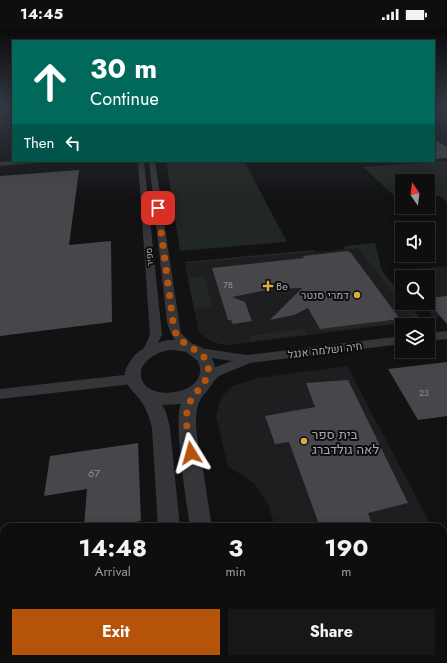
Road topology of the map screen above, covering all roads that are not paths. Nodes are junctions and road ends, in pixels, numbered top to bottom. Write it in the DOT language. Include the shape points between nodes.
graph roads {
  1 [pos="25,162"];
  2 [pos="141,162"];
  3 [pos="152,162"];
  4 [pos="0,164"];
  5 [pos="447,335"];
  6 [pos="435,336"];
  7 [pos="395,341"];
  8 [pos="194,350"];
  9 [pos="148,352"];
  10 [pos="248,359"];
  11 [pos="133,379"];
  12 [pos="202,385"];
  13 [pos="0,394"];
  14 [pos="146,395"];
  15 [pos="169,523"];
  16 [pos="200,523"];
  1 -- 4 [label="street"];
  2 -- 9 [label="street, ספיר" via="156,335"];
  3 -- 8 [label="street, ספיר" via="173,322 176,334"];
  5 -- 6 [label="street"];
  7 -- 10 [label="street, חיה ושלמה אנגל"];
  8 -- 9 [label="street" via="168,345"];
  8 -- 10 [label="street, חיה ושלמה אנגל"];
  8 -- 12 [label="street" via="205,358 208,365 208,373"];
  9 -- 11 [label="street" via="136,364"];
  10 -- 12 [label="street, חיה ושלמה אנגל" via="214,373"];
  11 -- 13 [label="street"];
  11 -- 14 [label="street" via="135,385"];
  12 -- 14 [label="street" via="189,395 172,399 155,399"];
  12 -- 16 [label="street" via="188,407 187,426"];
  14 -- 15 [label="street" via="157,412 160,428"];
}
